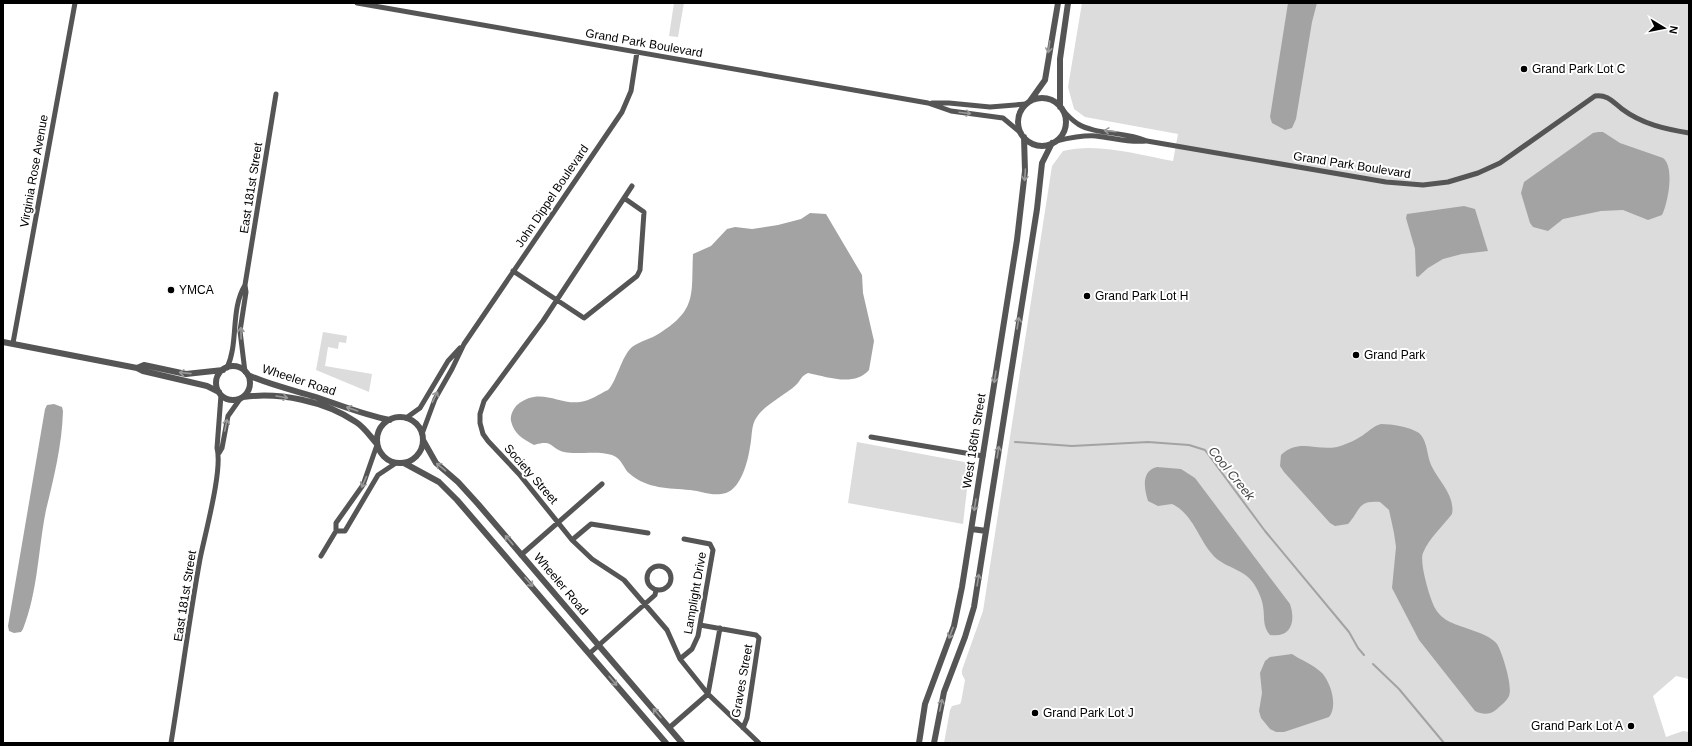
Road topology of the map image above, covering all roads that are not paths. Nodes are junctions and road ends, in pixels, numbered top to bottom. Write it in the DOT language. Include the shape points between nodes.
graph roads {
  1 [pos="75,3"];
  2 [pos="357,3"];
  3 [pos="1058,3"];
  4 [pos="1068,3"];
  5 [pos="637,52"];
  6 [pos="276,94"];
  7 [pos="928,103"];
  8 [pos="1028,103"];
  9 [pos="1061,108"];
  10 [pos="1689,133"];
  11 [pos="1022,135"];
  12 [pos="1147,141"];
  13 [pos="1054,142"];
  14 [pos="632,186"];
  15 [pos="624,198"];
  16 [pos="513,271"];
  17 [pos="245,285"];
  18 [pos="557,300"];
  19 [pos="3,342"];
  20 [pos="13,344"];
  21 [pos="464,344"];
  22 [pos="137,368"];
  23 [pos="225,369"];
  24 [pos="247,373"];
  25 [pos="220,393"];
  26 [pos="242,398"];
  27 [pos="406,418"];
  28 [pos="390,420"];
  29 [pos="422,437"];
  30 [pos="871,437"];
  31 [pos="377,444"];
  32 [pos="219,453"];
  33 [pos="983,456"];
  34 [pos="396,463"];
  35 [pos="404,463"];
  36 [pos="602,484"];
  37 [pos="559,522"];
  38 [pos="972,529"];
  39 [pos="336,531"];
  40 [pos="986,531"];
  41 [pos="648,533"];
  42 [pos="684,539"];
  43 [pos="572,540"];
  44 [pos="521,555"];
  45 [pos="321,556"];
  46 [pos="656,590"];
  47 [pos="644,603"];
  48 [pos="700,625"];
  49 [pos="720,628"];
  50 [pos="598,645"];
  51 [pos="590,653"];
  52 [pos="680,659"];
  53 [pos="708,694"];
  54 [pos="669,728"];
  55 [pos="743,728"];
  56 [pos="171,743"];
  57 [pos="666,743"];
  58 [pos="682,743"];
  59 [pos="759,743"];
  60 [pos="919,743"];
  61 [pos="934,743"];
  1 -- 20 [label="street, Virginia Rose Avenue"];
  2 -- 5 [label="street, Grand Park Boulevard"];
  3 -- 8 [label="street, one-way" via="1045,80"];
  4 -- 9 [label="street" via="1060,59"];
  5 -- 7 [label="street, Grand Park Boulevard"];
  5 -- 16 [label="street, John Dippel Boulevard" via="631,91 622,112"];
  6 -- 17 [label="street, East 181st Street"];
  7 -- 8 [label="street, Grand Park Boulevard" via="990,107"];
  7 -- 11 [label="street, Grand Park Boulevard, one-way" via="951,111 1003,118"];
  8 -- 9 [label="street" via="1038,98 1047,99"];
  8 -- 11 [label="street" via="1018,120"];
  12 -- 9 [label="street, Grand Park Boulevard, one-way" via="1135,135 1089,129 1077,123"];
  9 -- 13 [label="street" via="1065,126 1062,134"];
  10 -- 12 [label="street, Grand Park Boulevard" via="1645,122 1611,99 1595,96 1522,148 1487,169 1448,182 1416,185"];
  11 -- 13 [label="street" via="1034,144 1043,146"];
  11 -- 33 [label="street, West 186th Street, one-way" via="1025,171 1019,226"];
  12 -- 13 [label="street, Grand Park Boulevard" via="1134,143 1082,136"];
  40 -- 13 [label="street, West 186th Street, one-way" via="1042,163"];
  14 -- 15 [label="street, Society Street"];
  15 -- 18 [label="street, Society Street"];
  15 -- 18 [label="street" via="644,212 640,270 584,318"];
  16 -- 18 [label="street"];
  16 -- 21 [label="street, John Dippel Boulevard"];
  17 -- 23 [label="street, East 181st Street" via="236,313 233,353"];
  24 -- 17 [label="street, East 181st Street, one-way" via="240,330"];
  18 -- 37 [label="street, Society Street" via="484,401 480,414 483,434"];
  19 -- 20 [label="street"];
  20 -- 22 [label="street"];
  21 -- 27 [label="street, John Dippel Boulevard" via="448,361 420,408"];
  29 -- 21 [label="street, John Dippel Boulevard, one-way" via="434,399"];
  23 -- 22 [label="street, one-way" via="186,374 144,365"];
  22 -- 25 [label="street" via="207,386"];
  23 -- 24 [label="street" via="239,367"];
  23 -- 25 [label="street" via="217,380"];
  24 -- 26 [label="street" via="250,387"];
  28 -- 24 [label="street, Wheeler Road, one-way" via="279,387"];
  25 -- 26 [label="street" via="228,399"];
  25 -- 32 [label="street, East 181st Street"];
  26 -- 31 [label="street, Wheeler Road, one-way" via="276,396 316,404 356,422"];
  32 -- 26 [label="street, East 181st Street, one-way" via="228,416"];
  27 -- 28 [label="street"];
  27 -- 29 [label="street" via="416,424"];
  28 -- 31 [label="street" via="379,432"];
  29 -- 35 [label="street" via="418,455"];
  44 -- 29 [label="street, Wheeler Road, one-way" via="458,482 436,463"];
  30 -- 33 [label="street"];
  31 -- 34 [label="street" via="385,458"];
  31 -- 39 [label="street, one-way" via="363,485 336,523"];
  32 -- 56 [label="street, East 181st Street"];
  33 -- 38 [label="street, West 186th Street, one-way"];
  34 -- 35 [label="street"];
  34 -- 39 [label="street" via="378,474 345,531"];
  35 -- 51 [label="street, Wheeler Road, one-way" via="439,482 457,500"];
  36 -- 37 [label="street"];
  37 -- 43 [label="street, Society Street"];
  37 -- 44 [label="street"];
  38 -- 40 [label="street"];
  38 -- 60 [label="street, West 186th Street, one-way" via="958,611 925,704"];
  39 -- 45 [label="street"];
  61 -- 40 [label="street, West 186th Street, one-way" via="944,692 974,607"];
  41 -- 43 [label="street" via="594,524 589,525"];
  42 -- 48 [label="street, Lamplight Drive" via="707,543 713,547"];
  43 -- 47 [label="street, Society Street" via="592,559 624,580"];
  44 -- 50 [label="street, Wheeler Road"];
  46 -- 46 [label="street" via="663,589 670,583 669,573 662,567 652,569 648,574 648,584"];
  46 -- 47 [label="street"];
  47 -- 50 [label="street"];
  47 -- 52 [label="street, Society Street" via="667,630"];
  48 -- 49 [label="street"];
  48 -- 52 [label="street, Lamplight Drive" via="692,649"];
  49 -- 53 [label="street"];
  49 -- 55 [label="street, Graves Street" via="758,636 747,718"];
  50 -- 51 [label="street"];
  54 -- 50 [label="street, Wheeler Road, one-way"];
  51 -- 57 [label="street, Wheeler Road, one-way"];
  52 -- 53 [label="street, Society Street"];
  53 -- 54 [label="street"];
  53 -- 55 [label="street, Society Street"];
  54 -- 58 [label="street, Wheeler Road"];
  55 -- 59 [label="street, Society Street"];
}
